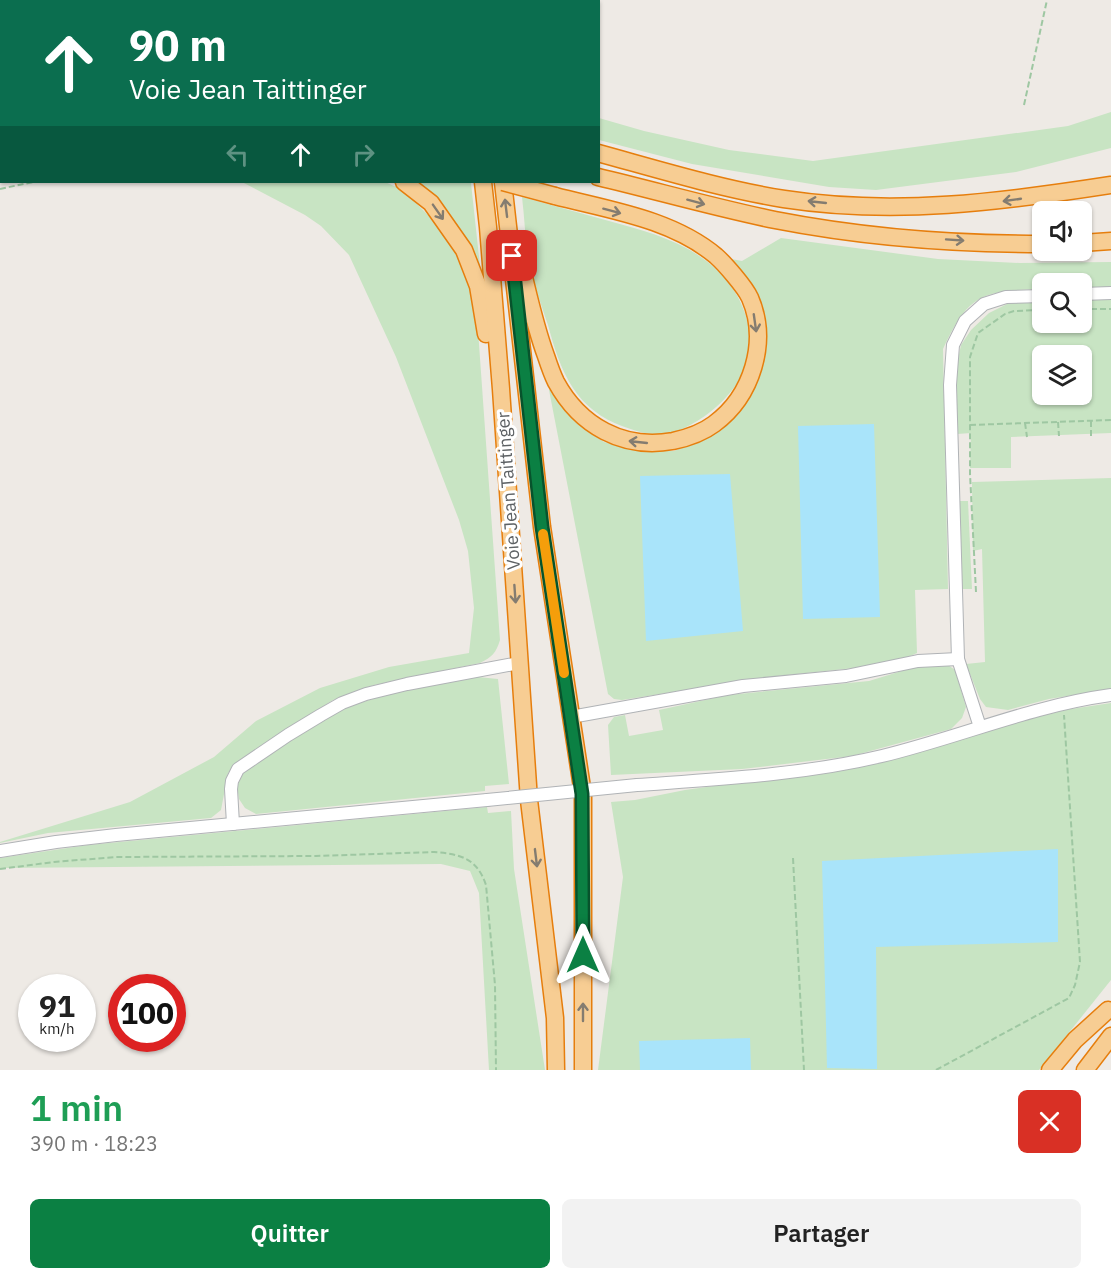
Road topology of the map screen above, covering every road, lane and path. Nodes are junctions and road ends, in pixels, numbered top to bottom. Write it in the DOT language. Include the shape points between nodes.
graph roads {
  1 [pos="1047,0"];
  2 [pos="1024,105"];
  3 [pos="600,154"];
  4 [pos="600,178"];
  5 [pos="28,183"];
  6 [pos="405,183"];
  7 [pos="483,183"];
  8 [pos="503,183"];
  9 [pos="507,183"];
  10 [pos="1111,185"];
  11 [pos="0,189"];
  12 [pos="510,234"];
  13 [pos="1111,241"];
  14 [pos="1092,242"];
  15 [pos="1032,244"];
  16 [pos="1111,293"];
  17 [pos="1092,294"];
  18 [pos="1032,296"];
  19 [pos="1092,309"];
  20 [pos="1111,309"];
  21 [pos="1032,310"];
  22 [pos="501,389"];
  23 [pos="1111,420"];
  24 [pos="1091,421"];
  25 [pos="1058,422"];
  26 [pos="1025,423"];
  27 [pos="969,425"];
  28 [pos="1059,436"];
  29 [pos="1091,436"];
  30 [pos="1027,437"];
  31 [pos="976,592"];
  32 [pos="958,659"];
  33 [pos="519,663"];
  34 [pos="1111,695"];
  35 [pos="1064,703"];
  36 [pos="571,717"];
  37 [pos="980,727"];
  38 [pos="233,824"];
  39 [pos="0,851"];
  40 [pos="793,858"];
  41 [pos="0,869"];
  42 [pos="1110,1008"];
  43 [pos="555,1018"];
  44 [pos="1111,1036"];
  45 [pos="496,1070"];
  46 [pos="556,1070"];
  47 [pos="567,1070"];
  48 [pos="583,1070"];
  49 [pos="804,1070"];
  50 [pos="936,1070"];
  51 [pos="1050,1070"];
  52 [pos="1063,1070"];
  53 [pos="1085,1070"];
  1 -- 2 [label="path"];
  10 -- 3 [label="highway, one-way" via="992,203 858,207 784,199"];
  4 -- 15 [label="highway, one-way" via="808,226 896,237"];
  5 -- 11 [label="path"];
  6 -- 22 [label="highway, one-way" via="431,203 464,250 478,286 487,343"];
  7 -- 22 [label="highway, Voie Jean Taittinger"];
  12 -- 8 [label="highway, Voie Jean Taittinger, one-way"];
  9 -- 12 [label="highway, one-way, bridge" via="656,223 695,241 717,257 750,297 756,324 758,347 752,374 738,400 714,424 688,438 655,444 627,441 596,426 572,405 555,381 536,328 519,248"];
  12 -- 36 [label="highway, Voie Jean Taittinger" via="542,527"];
  13 -- 14 [label="highway"];
  16 -- 17 [label="street"];
  18 -- 32 [label="street" via="1006,297 984,304 965,321 952,345"];
  19 -- 20 [label="path"];
  21 -- 27 [label="path" via="1005,314 978,333 970,357"];
  22 -- 33 [label="highway, Voie Jean Taittinger, one-way"];
  23 -- 24 [label="path"];
  24 -- 25 [label="path"];
  24 -- 29 [label="path"];
  25 -- 26 [label="path"];
  25 -- 28 [label="path"];
  26 -- 27 [label="path"];
  26 -- 30 [label="path"];
  27 -- 31 [label="path"];
  32 -- 36 [label="street" via="743,686"];
  32 -- 37 [label="street"];
  33 -- 38 [label="street" via="407,684 342,703 238,769 231,789"];
  33 -- 43 [label="highway, Voie Jean Taittinger, one-way" via="529,800"];
  34 -- 35 [label="street"];
  35 -- 37 [label="street"];
  35 -- 50 [label="path" via="1080,963 1076,985 1068,998"];
  48 -- 36 [label="highway, Voie Jean Taittinger, one-way" via="582,794"];
  37 -- 38 [label="street, bridge" via="833,766"];
  38 -- 39 [label="street" via="116,834"];
  40 -- 49 [label="path"];
  41 -- 45 [label="path" via="116,857 434,852 463,858 482,871 487,893 495,985"];
  42 -- 51 [label="highway"];
  42 -- 52 [label="highway"];
  43 -- 46 [label="highway"];
  43 -- 47 [label="highway"];
  44 -- 53 [label="highway"];
}
